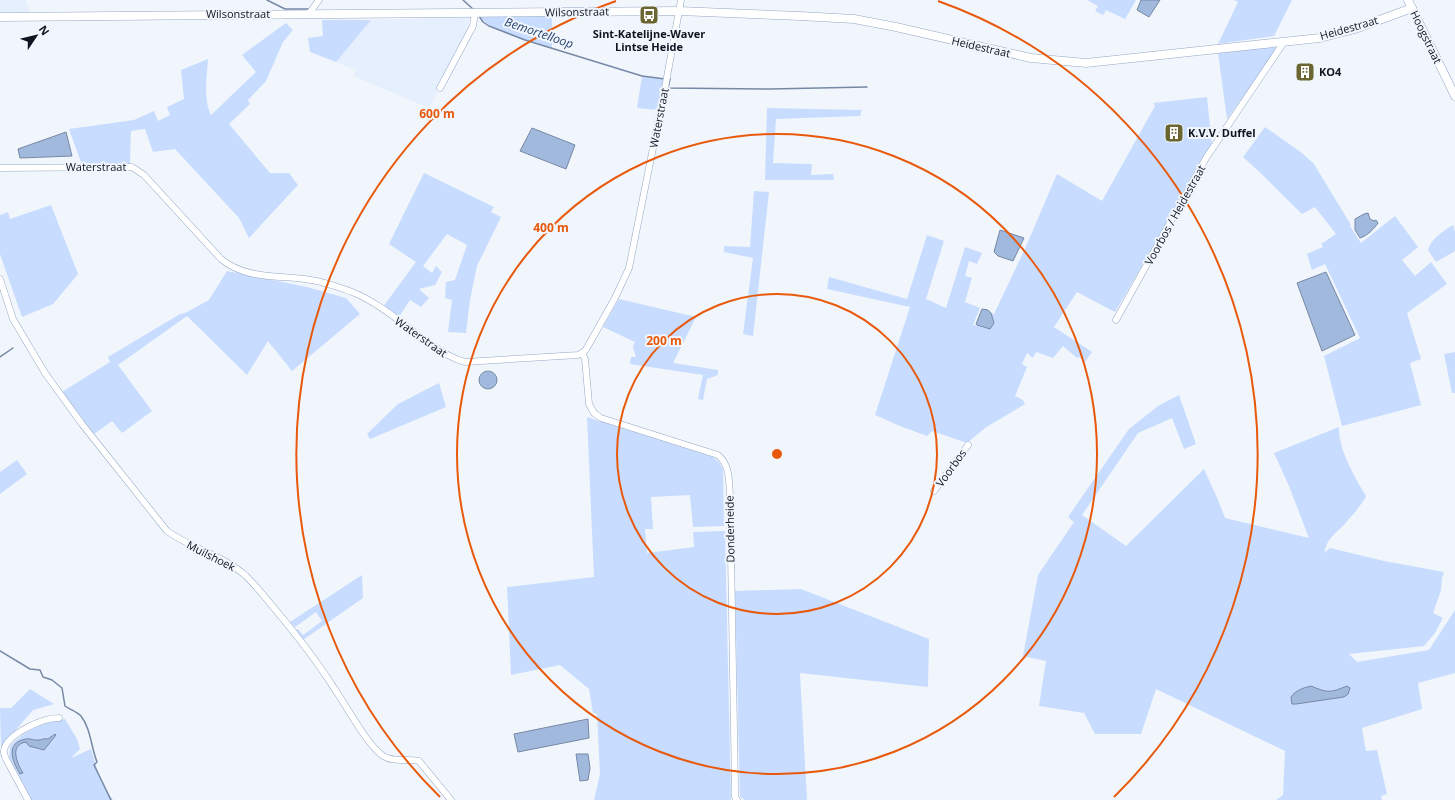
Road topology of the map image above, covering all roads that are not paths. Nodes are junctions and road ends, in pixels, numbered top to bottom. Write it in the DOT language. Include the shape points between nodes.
graph roads {
  1 [pos="319,0"];
  2 [pos="681,0"];
  3 [pos="1408,0"];
  4 [pos="1412,8"];
  5 [pos="679,11"];
  6 [pos="475,13"];
  7 [pos="308,15"];
  8 [pos="0,17"];
  9 [pos="1284,42"];
  10 [pos="440,88"];
  11 [pos="1455,96"];
  12 [pos="0,168"];
  13 [pos="0,279"];
  14 [pos="1116,320"];
  15 [pos="582,353"];
  16 [pos="968,445"];
  17 [pos="934,491"];
  18 [pos="59,718"];
  19 [pos="28,800"];
  20 [pos="451,800"];
  21 [pos="737,800"];
  1 -- 7 [label="street"];
  2 -- 5 [label="street, Waterstraat"];
  3 -- 4 [label="street, Hoogstraat"];
  4 -- 9 [label="street, Heidestraat" via="1320,38"];
  4 -- 11 [label="street, Hoogstraat"];
  5 -- 6 [label="street, Wilsonstraat"];
  5 -- 9 [label="street, Heidestraat" via="854,19 1031,58 1086,63"];
  5 -- 15 [label="street, Waterstraat" via="629,268 615,298"];
  6 -- 7 [label="street, Wilsonstraat"];
  6 -- 10 [label="street" via="473,26"];
  7 -- 8 [label="street, Wilsonstraat"];
  9 -- 14 [label="street, Voorbos / Heidestraat" via="1206,158"];
  12 -- 15 [label="street, Waterstraat" via="132,167 144,175 199,237 228,265 253,273 323,282 352,292 375,304 457,360 465,362 572,356"];
  13 -- 20 [label="street, Muilshoek" via="13,319 45,373 167,532 220,558 247,577 294,631 375,749 389,759 419,761"];
  15 -- 21 [label="street, Donderheide" via="585,359 589,404 594,413 601,418 718,455 725,463 730,496"];
  16 -- 17 [label="street, Voorbos"];
  18 -- 19 [label="street" via="28,726 5,748 6,759"];
}
